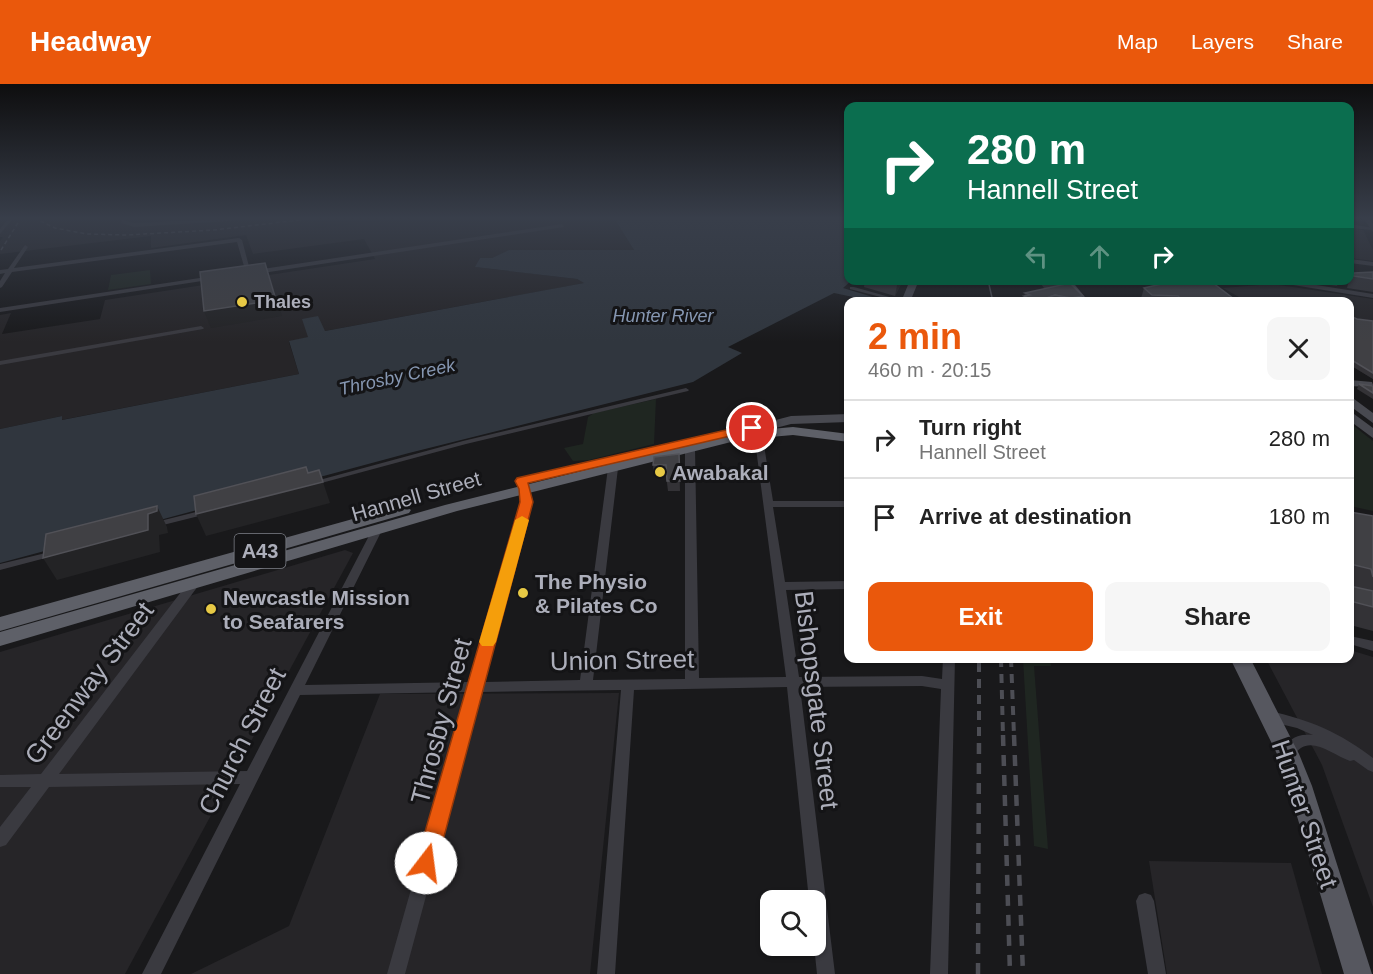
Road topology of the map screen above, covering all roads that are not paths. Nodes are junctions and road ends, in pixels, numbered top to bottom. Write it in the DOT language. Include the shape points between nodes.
graph roads {
  1 [pos="17,260"];
  2 [pos="93,260"];
  3 [pos="245,260"];
  4 [pos="339,260"];
  5 [pos="1354,262"];
  6 [pos="1373,264"];
  7 [pos="10,270"];
  8 [pos="0,272"];
  9 [pos="249,273"];
  10 [pos="237,274"];
  11 [pos="225,276"];
  12 [pos="855,285"];
  13 [pos="1070,285"];
  14 [pos="1299,285"];
  15 [pos="0,286"];
  16 [pos="1373,296"];
  17 [pos="887,297"];
  18 [pos="1081,297"];
  19 [pos="0,310"];
  20 [pos="201,328"];
  21 [pos="0,363"];
  22 [pos="1354,383"];
  23 [pos="1370,385"];
  24 [pos="686,390"];
  25 [pos="1354,403"];
  26 [pos="844,418"];
  27 [pos="1354,418"];
  28 [pos="1373,419"];
  29 [pos="772,425"];
  30 [pos="844,428"];
  31 [pos="758,433"];
  32 [pos="1373,434"];
  33 [pos="844,437"];
  34 [pos="690,448"];
  35 [pos="613,468"];
  36 [pos="307,484"];
  37 [pos="523,485"];
  38 [pos="768,504"];
  39 [pos="844,504"];
  40 [pos="216,509"];
  41 [pos="149,527"];
  42 [pos="377,530"];
  43 [pos="61,551"];
  44 [pos="0,567"];
  45 [pos="195,582"];
  46 [pos="844,585"];
  47 [pos="779,586"];
  48 [pos="0,624"];
  49 [pos="0,639"];
  50 [pos="1354,641"];
  51 [pos="1373,646"];
  52 [pos="949,663"];
  53 [pos="1242,663"];
  54 [pos="793,682"];
  55 [pos="692,683"];
  56 [pos="628,684"];
  57 [pos="586,685"];
  58 [pos="949,685"];
  59 [pos="475,686"];
  60 [pos="295,690"];
  61 [pos="1269,716"];
  62 [pos="1287,754"];
  63 [pos="1373,768"];
  64 [pos="249,777"];
  65 [pos="0,781"];
  66 [pos="45,781"];
  67 [pos="0,840"];
  68 [pos="1145,901"];
  69 [pos="1347,939"];
  70 [pos="151,974"];
  71 [pos="396,974"];
  72 [pos="606,974"];
  73 [pos="826,974"];
  74 [pos="939,974"];
  75 [pos="1157,974"];
  76 [pos="1358,974"];
  77 [pos="1369,974"];
  1 -- 7 [label="street"];
  2 -- 7 [label="street"];
  3 -- 9 [label="street"];
  4 -- 9 [label="street"];
  5 -- 6 [label="street"];
  7 -- 8 [label="street"];
  7 -- 15 [label="street"];
  9 -- 10 [label="street"];
  11 -- 19 [label="street"];
  12 -- 17 [label="street" via="852,288"];
  13 -- 18 [label="main road"];
  14 -- 16 [label="street"];
  20 -- 21 [label="street"];
  22 -- 23 [label="main road"];
  24 -- 36 [label="street"];
  25 -- 28 [label="main road"];
  26 -- 29 [label="main road" via="792,420"];
  27 -- 32 [label="main road"];
  29 -- 30 [label="highway, Hannell Street / A43"];
  29 -- 37 [label="highway, Hannell Street / A43" via="729,432"];
  31 -- 33 [label="highway, Hannell Street / A43" via="793,431"];
  31 -- 34 [label="highway, Hannell Street / A43"];
  31 -- 38 [label="street, Bishopsgate Street"];
  34 -- 35 [label="highway, Hannell Street / A43"];
  34 -- 55 [label="street"];
  35 -- 37 [label="highway, Hannell Street / A43"];
  35 -- 57 [label="street"];
  37 -- 42 [label="highway, Hannell Street / A43"];
  37 -- 48 [label="highway, Hannell Street / A43" via="404,510"];
  37 -- 59 [label="street, Throsby Street" via="527,502"];
  38 -- 39 [label="street"];
  38 -- 47 [label="street, Bishopsgate Street"];
  40 -- 41 [label="street"];
  42 -- 45 [label="highway, Hannell Street / A43"];
  42 -- 60 [label="street, Church Street"];
  43 -- 44 [label="street"];
  45 -- 49 [label="highway, Hannell Street / A43"];
  45 -- 66 [label="street, Greenway Street"];
  46 -- 47 [label="street"];
  47 -- 54 [label="street, Bishopsgate Street"];
  50 -- 51 [label="street"];
  52 -- 58 [label="street"];
  53 -- 61 [label="main road, Hunter Street"];
  54 -- 55 [label="street, Union Street"];
  54 -- 58 [label="street, Union Street" via="922,681"];
  54 -- 73 [label="street, Bishopsgate Street"];
  55 -- 56 [label="street, Union Street"];
  56 -- 57 [label="street, Union Street"];
  56 -- 72 [label="street"];
  57 -- 59 [label="street, Union Street"];
  58 -- 74 [label="street"];
  59 -- 60 [label="street, Union Street"];
  59 -- 71 [label="street, Throsby Street"];
  60 -- 64 [label="street, Church Street"];
  61 -- 62 [label="main road, Hunter Street"];
  61 -- 63 [label="street" via="1320,730 1349,746"];
  62 -- 63 [label="street" via="1295,742 1318,741"];
  62 -- 69 [label="main road, Hunter Street"];
  64 -- 66 [label="street"];
  64 -- 70 [label="street, Church Street"];
  65 -- 66 [label="street"];
  66 -- 67 [label="street, Greenway Street"];
  68 -- 75 [label="street"];
  69 -- 76 [label="main road, Hunter Street"];
  69 -- 77 [label="main road"];
}
